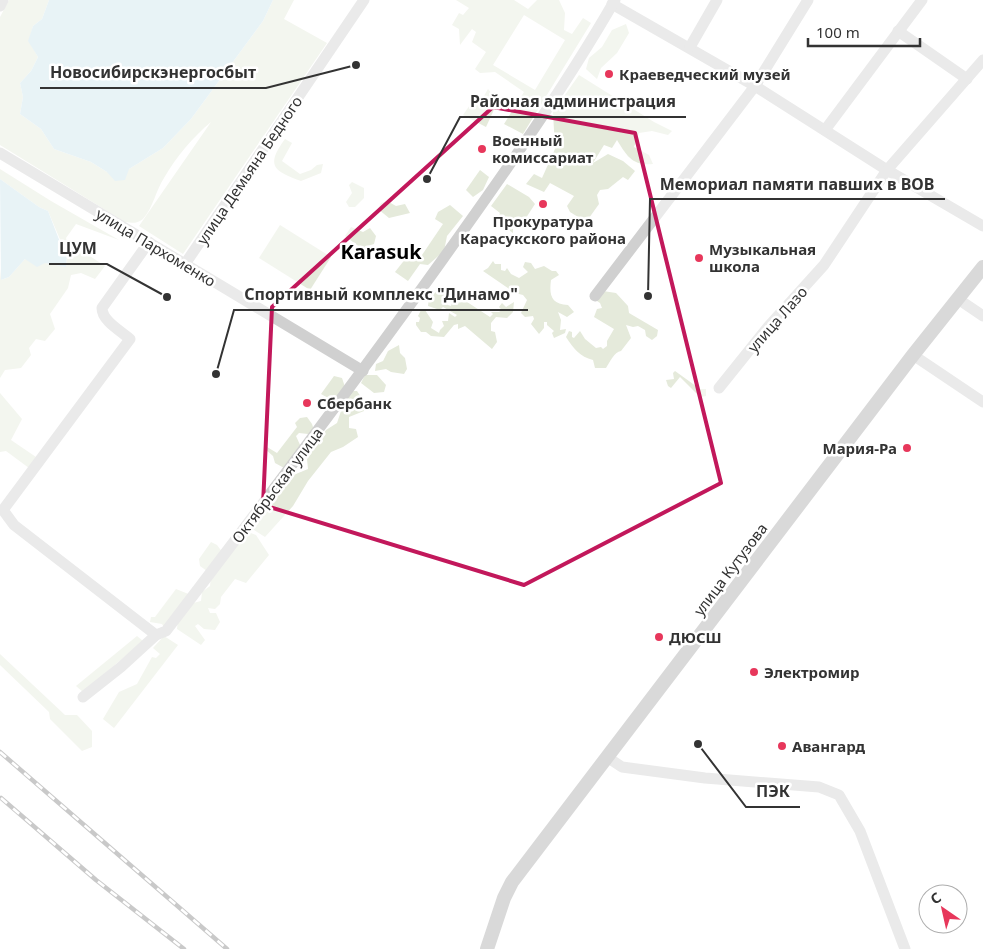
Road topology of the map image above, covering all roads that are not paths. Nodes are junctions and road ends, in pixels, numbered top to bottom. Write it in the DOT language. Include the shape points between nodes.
graph roads {
  1 [pos="3,0"];
  2 [pos="364,0"];
  3 [pos="717,0"];
  4 [pos="808,0"];
  5 [pos="922,0"];
  6 [pos="614,2"];
  7 [pos="0,6"];
  8 [pos="898,31"];
  9 [pos="690,47"];
  10 [pos="983,60"];
  11 [pos="967,79"];
  12 [pos="755,86"];
  13 [pos="825,130"];
  14 [pos="0,153"];
  15 [pos="887,170"];
  16 [pos="983,226"];
  17 [pos="148,242"];
  18 [pos="185,264"];
  19 [pos="983,267"];
  20 [pos="595,296"];
  21 [pos="958,298"];
  22 [pos="983,316"];
  23 [pos="913,355"];
  24 [pos="363,371"];
  25 [pos="719,388"];
  26 [pos="983,402"];
  27 [pos="156,635"];
  28 [pos="83,698"];
  29 [pos="607,757"];
  30 [pos="487,949"];
  31 [pos="905,949"];
  1 -- 7 [label="street"];
  2 -- 18 [label="street, улица Демьяна Бедного"];
  3 -- 9 [label="street"];
  4 -- 12 [label="street"];
  5 -- 8 [label="street"];
  6 -- 9 [label="street"];
  6 -- 24 [label="street, Октябрьская улица" via="505,171"];
  8 -- 11 [label="street"];
  8 -- 13 [label="street"];
  9 -- 12 [label="street"];
  10 -- 11 [label="street, улица Лазо"];
  11 -- 15 [label="street, улица Лазо"];
  12 -- 13 [label="street"];
  12 -- 20 [label="street"];
  13 -- 15 [label="street"];
  14 -- 17 [label="street, улица Пархоменко"];
  15 -- 16 [label="street"];
  15 -- 25 [label="street, улица Лазо" via="824,266 768,326"];
  17 -- 18 [label="street, улица Пархоменко"];
  17 -- 27 [label="street" via="102,308 105,319 130,339 3,510 14,525"];
  18 -- 24 [label="street, улица Пархоменко"];
  19 -- 21 [label="main road, улица Кутузова"];
  21 -- 22 [label="street"];
  21 -- 23 [label="main road, улица Кутузова"];
  23 -- 26 [label="street"];
  23 -- 29 [label="main road, улица Кутузова"];
  24 -- 27 [label="street, Октябрьская улица" via="166,631"];
  27 -- 28 [label="street, Октябрьская улица"];
  29 -- 30 [label="main road, улица Кутузова" via="512,882"];
  29 -- 31 [label="street" via="622,767 705,778 818,787 839,795 860,831"];
}
